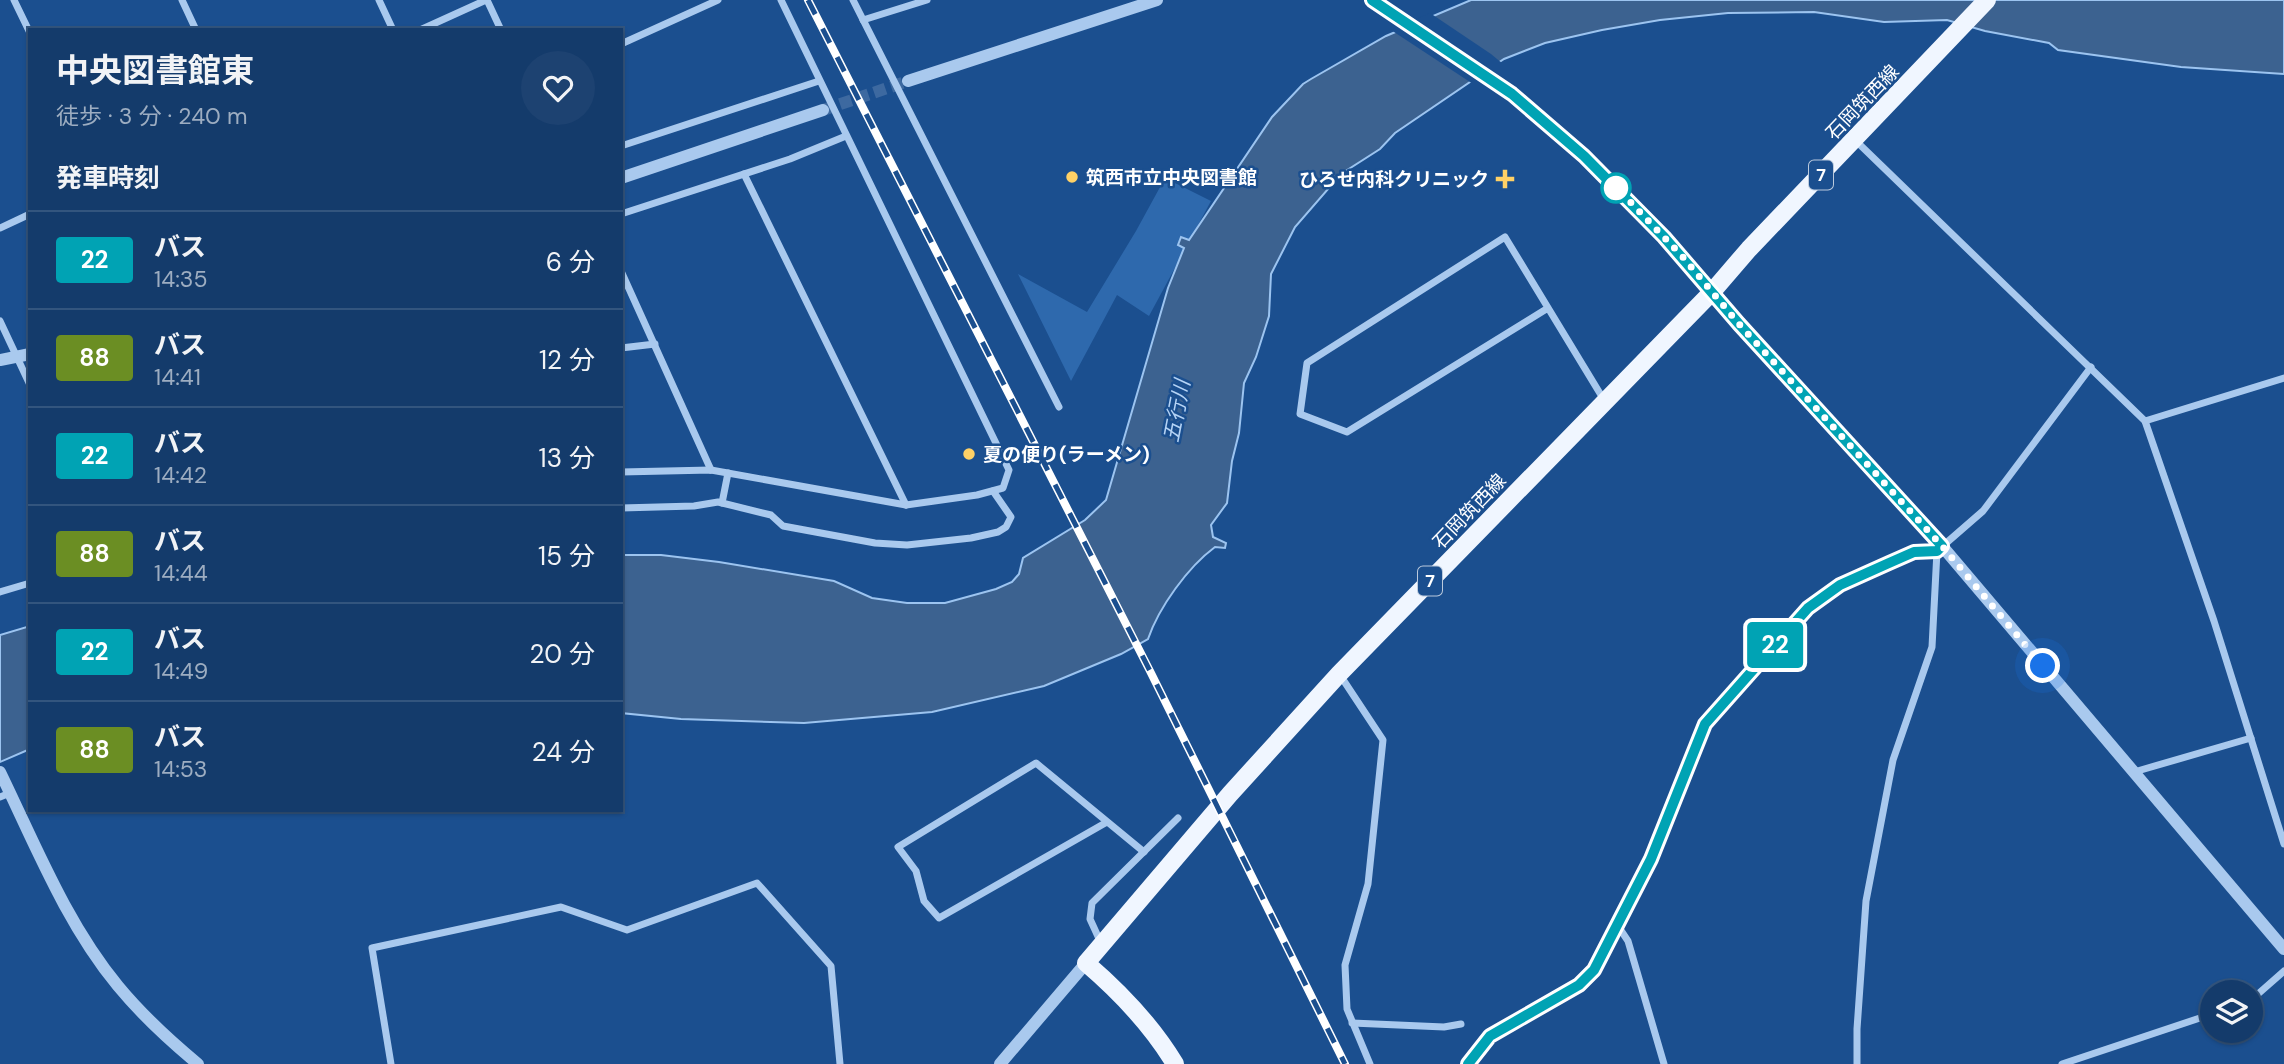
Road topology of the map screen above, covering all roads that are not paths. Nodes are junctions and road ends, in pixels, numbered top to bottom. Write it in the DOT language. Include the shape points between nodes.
graph roads {
  1 [pos="14,0"];
  2 [pos="182,0"];
  3 [pos="379,0"];
  4 [pos="486,0"];
  5 [pos="718,0"];
  6 [pos="781,0"];
  7 [pos="853,0"];
  8 [pos="927,0"];
  9 [pos="1157,0"];
  10 [pos="1987,0"];
  11 [pos="1372,1"];
  12 [pos="863,20"];
  13 [pos="195,28"];
  14 [pos="392,28"];
  15 [pos="424,28"];
  16 [pos="500,28"];
  17 [pos="28,29"];
  18 [pos="623,43"];
  19 [pos="819,81"];
  20 [pos="908,81"];
  21 [pos="823,110"];
  22 [pos="846,136"];
  23 [pos="1855,139"];
  24 [pos="623,145"];
  25 [pos="744,174"];
  26 [pos="623,177"];
  27 [pos="623,213"];
  28 [pos="28,215"];
  29 [pos="0,228"];
  30 [pos="623,275"];
  31 [pos="1712,292"];
  32 [pos="1548,309"];
  33 [pos="0,321"];
  34 [pos="655,344"];
  35 [pos="623,348"];
  36 [pos="23,355"];
  37 [pos="0,360"];
  38 [pos="2091,366"];
  39 [pos="28,376"];
  40 [pos="2284,378"];
  41 [pos="1605,401"];
  42 [pos="1059,407"];
  43 [pos="2145,421"];
  44 [pos="711,470"];
  45 [pos="623,472"];
  46 [pos="728,473"];
  47 [pos="993,491"];
  48 [pos="722,503"];
  49 [pos="906,505"];
  50 [pos="623,508"];
  51 [pos="1939,548"];
  52 [pos="28,584"];
  53 [pos="0,592"];
  54 [pos="1339,674"];
  55 [pos="2251,738"];
  56 [pos="2133,772"];
  57 [pos="4,786"];
  58 [pos="1178,818"];
  59 [pos="1107,822"];
  60 [pos="2284,844"];
  61 [pos="1143,852"];
  62 [pos="1618,926"];
  63 [pos="1102,944"];
  64 [pos="2284,948"];
  65 [pos="1086,963"];
  66 [pos="2284,971"];
  67 [pos="2263,990"];
  68 [pos="2200,1018"];
  69 [pos="1352,1023"];
  70 [pos="1461,1024"];
  71 [pos="198,1064"];
  72 [pos="391,1064"];
  73 [pos="840,1064"];
  74 [pos="1000,1064"];
  75 [pos="1175,1064"];
  76 [pos="1370,1064"];
  77 [pos="1468,1064"];
  78 [pos="1664,1064"];
  79 [pos="1857,1064"];
  80 [pos="2062,1064"];
  1 -- 17 [label="street"];
  2 -- 13 [label="street"];
  3 -- 14 [label="street"];
  4 -- 15 [label="street"];
  4 -- 16 [label="street"];
  5 -- 18 [label="street"];
  6 -- 19 [label="street"];
  7 -- 12 [label="street"];
  8 -- 12 [label="street"];
  9 -- 20 [label="street"];
  10 -- 23 [label="main road, 石岡筑西線 / 7"];
  11 -- 31 [label="street" via="1512,94 1593,164"];
  12 -- 42 [label="street"];
  19 -- 22 [label="street"];
  19 -- 24 [label="street"];
  21 -- 26 [label="street"];
  22 -- 25 [label="street"];
  22 -- 47 [label="street" via="1009,470 1003,488"];
  23 -- 31 [label="main road, 石岡筑西線 / 7"];
  23 -- 38 [label="street"];
  25 -- 27 [label="street"];
  25 -- 49 [label="street"];
  28 -- 29 [label="street"];
  30 -- 34 [label="street"];
  31 -- 41 [label="main road, 石岡筑西線 / 7"];
  31 -- 51 [label="street"];
  32 -- 32 [label="street" via="1505,237 1307,363 1300,414 1347,432"];
  32 -- 41 [label="street"];
  33 -- 36 [label="street"];
  34 -- 35 [label="street"];
  34 -- 44 [label="street"];
  36 -- 37 [label="street"];
  36 -- 39 [label="street"];
  38 -- 43 [label="street"];
  38 -- 51 [label="street" via="1983,511"];
  40 -- 43 [label="street"];
  41 -- 54 [label="main road, 石岡筑西線 / 7"];
  43 -- 55 [label="street"];
  44 -- 45 [label="street"];
  44 -- 46 [label="street"];
  46 -- 48 [label="street"];
  46 -- 49 [label="street"];
  47 -- 48 [label="street" via="1011,517 1006,527 971,538 907,545 783,526 771,514"];
  47 -- 49 [label="street"];
  48 -- 50 [label="street"];
  51 -- 56 [label="street"];
  51 -- 62 [label="street" via="1914,552 1824,595 1705,724 1651,859"];
  51 -- 79 [label="street" via="1932,648 1893,760 1866,901"];
  52 -- 53 [label="street"];
  54 -- 63 [label="main road, 石岡筑西線 / 7"];
  54 -- 69 [label="street" via="1383,740 1368,884 1345,965"];
  55 -- 56 [label="street"];
  55 -- 60 [label="street"];
  56 -- 64 [label="street"];
  57 -- 71 [label="street" via="86,941 153,1025"];
  58 -- 61 [label="street"];
  59 -- 59 [label="street" via="1036,762 898,847 916,871 924,901 939,918"];
  59 -- 61 [label="street"];
  61 -- 63 [label="street" via="1092,903 1090,919"];
  62 -- 77 [label="street" via="1594,970 1579,985 1490,1036"];
  62 -- 78 [label="street" via="1628,940"];
  63 -- 65 [label="main road, 石岡筑西線 / 7"];
  65 -- 74 [label="street"];
  65 -- 75 [label="main road" via="1126,998"];
  66 -- 67 [label="street"];
  68 -- 80 [label="street"];
  69 -- 70 [label="street"];
  69 -- 76 [label="street"];
  72 -- 73 [label="street" via="372,948 561,907 627,930 757,883 831,966"];
}
